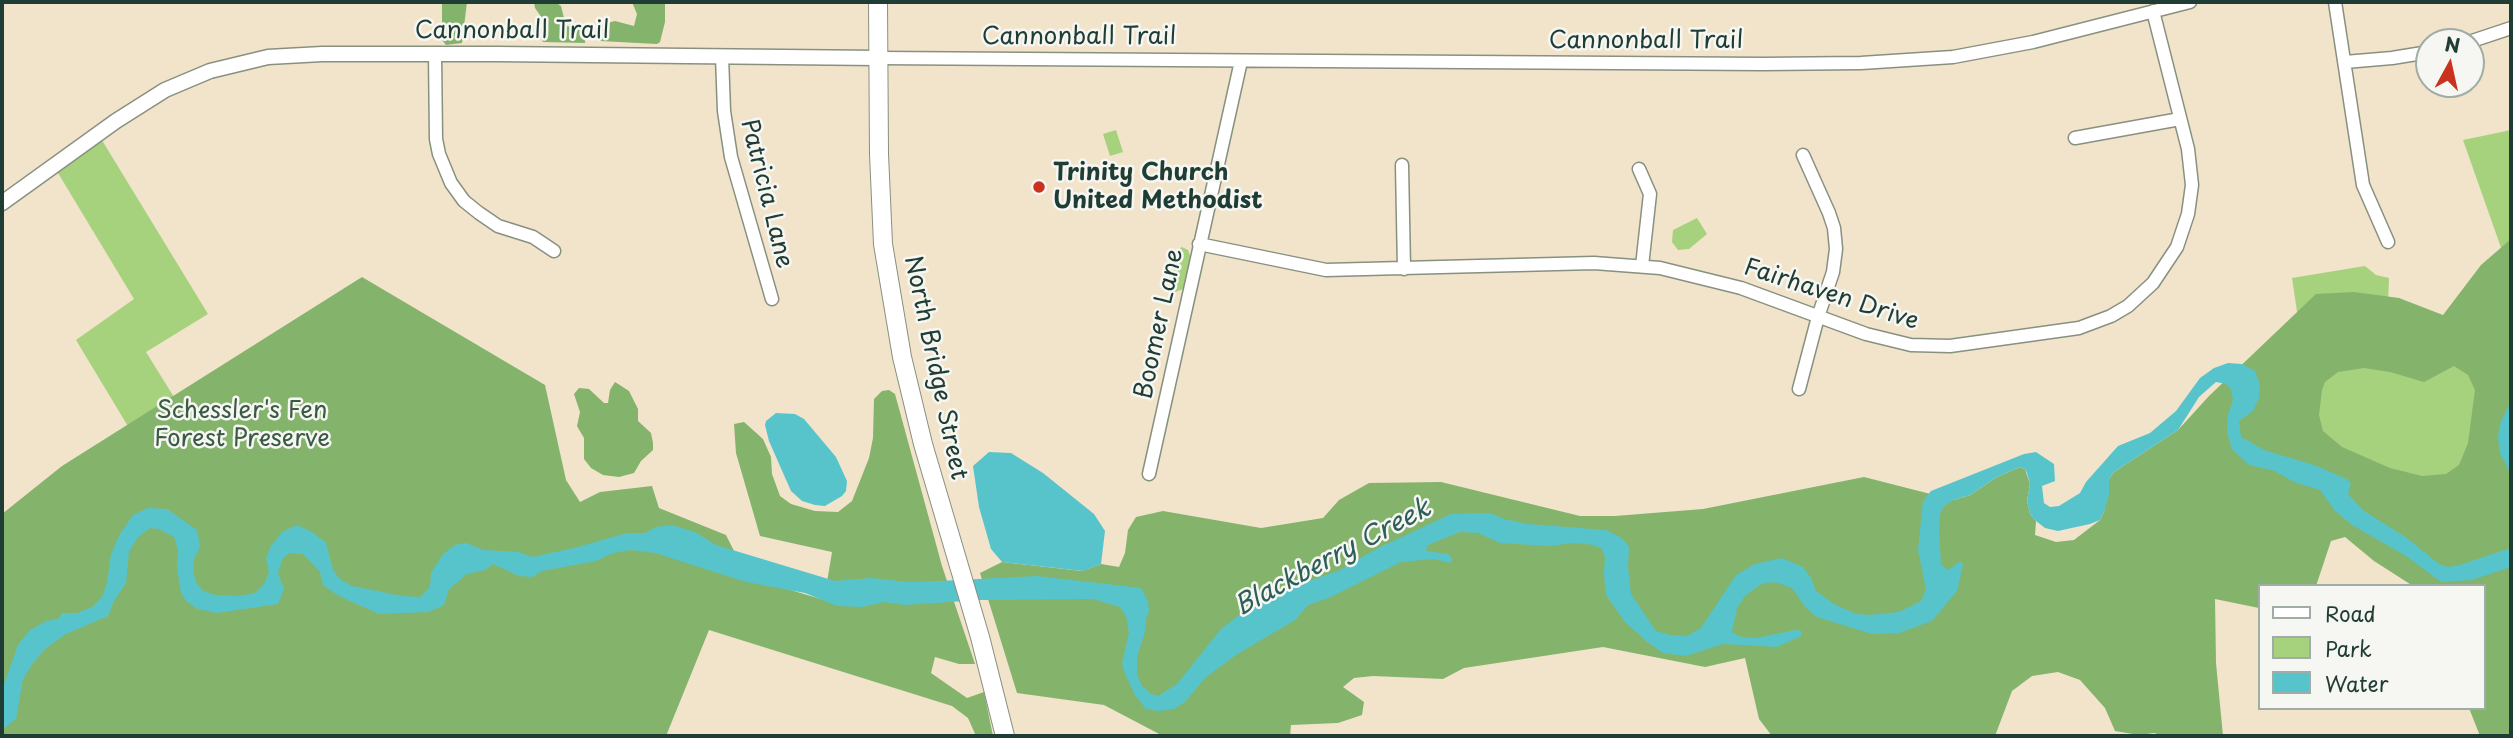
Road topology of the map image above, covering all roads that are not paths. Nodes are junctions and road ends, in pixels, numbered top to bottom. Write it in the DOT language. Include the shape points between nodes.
graph roads {
  1 [pos="878,2"];
  2 [pos="2190,2"];
  3 [pos="2335,2"];
  4 [pos="2153,11"];
  5 [pos="2511,28"];
  6 [pos="2485,37"];
  7 [pos="435,54"];
  8 [pos="2415,54"];
  9 [pos="722,56"];
  10 [pos="878,58"];
  11 [pos="1241,61"];
  12 [pos="2345,62"];
  13 [pos="2180,119"];
  14 [pos="2075,138"];
  15 [pos="1803,155"];
  16 [pos="1402,165"];
  17 [pos="1639,169"];
  18 [pos="2,202"];
  19 [pos="2388,242"];
  20 [pos="1199,244"];
  21 [pos="554,251"];
  22 [pos="1642,266"];
  23 [pos="1404,269"];
  24 [pos="772,299"];
  25 [pos="1818,317"];
  26 [pos="1799,389"];
  27 [pos="1149,474"];
  28 [pos="1005,736"];
  1 -- 10 [label="highway, North Bridge Street"];
  2 -- 4 [label="street, Cannonball Trail"];
  3 -- 12 [label="street"];
  4 -- 11 [label="street, Cannonball Trail" via="1953,57 1861,63"];
  4 -- 13 [label="street, Fairhaven Drive"];
  5 -- 6 [label="street"];
  7 -- 9 [label="main road, Cannonball Trail"];
  7 -- 18 [label="main road, Cannonball Trail" via="299,54 210,71 148,100"];
  7 -- 21 [label="street" via="436,139 452,183 464,201 498,226 547,244"];
  8 -- 12 [label="street"];
  9 -- 10 [label="main road, Cannonball Trail"];
  9 -- 24 [label="street, Patricia Lane" via="732,157"];
  10 -- 11 [label="street, Cannonball Trail"];
  10 -- 28 [label="highway, North Bridge Street" via="883,244 908,382"];
  11 -- 20 [label="street, Boomer Lane"];
  12 -- 19 [label="street" via="2363,185"];
  13 -- 14 [label="street"];
  13 -- 25 [label="street, Fairhaven Drive" via="2192,185 2181,237 2153,284 2111,316 2079,328 1946,347 1892,341"];
  15 -- 25 [label="street" via="1836,239 1834,268"];
  16 -- 23 [label="street"];
  17 -- 22 [label="street" via="1650,194"];
  20 -- 23 [label="street, Fairhaven Drive" via="1325,270"];
  20 -- 27 [label="street, Boomer Lane"];
  22 -- 23 [label="street, Fairhaven Drive" via="1594,263"];
  22 -- 25 [label="street, Fairhaven Drive" via="1717,281"];
  25 -- 26 [label="street"];
}
